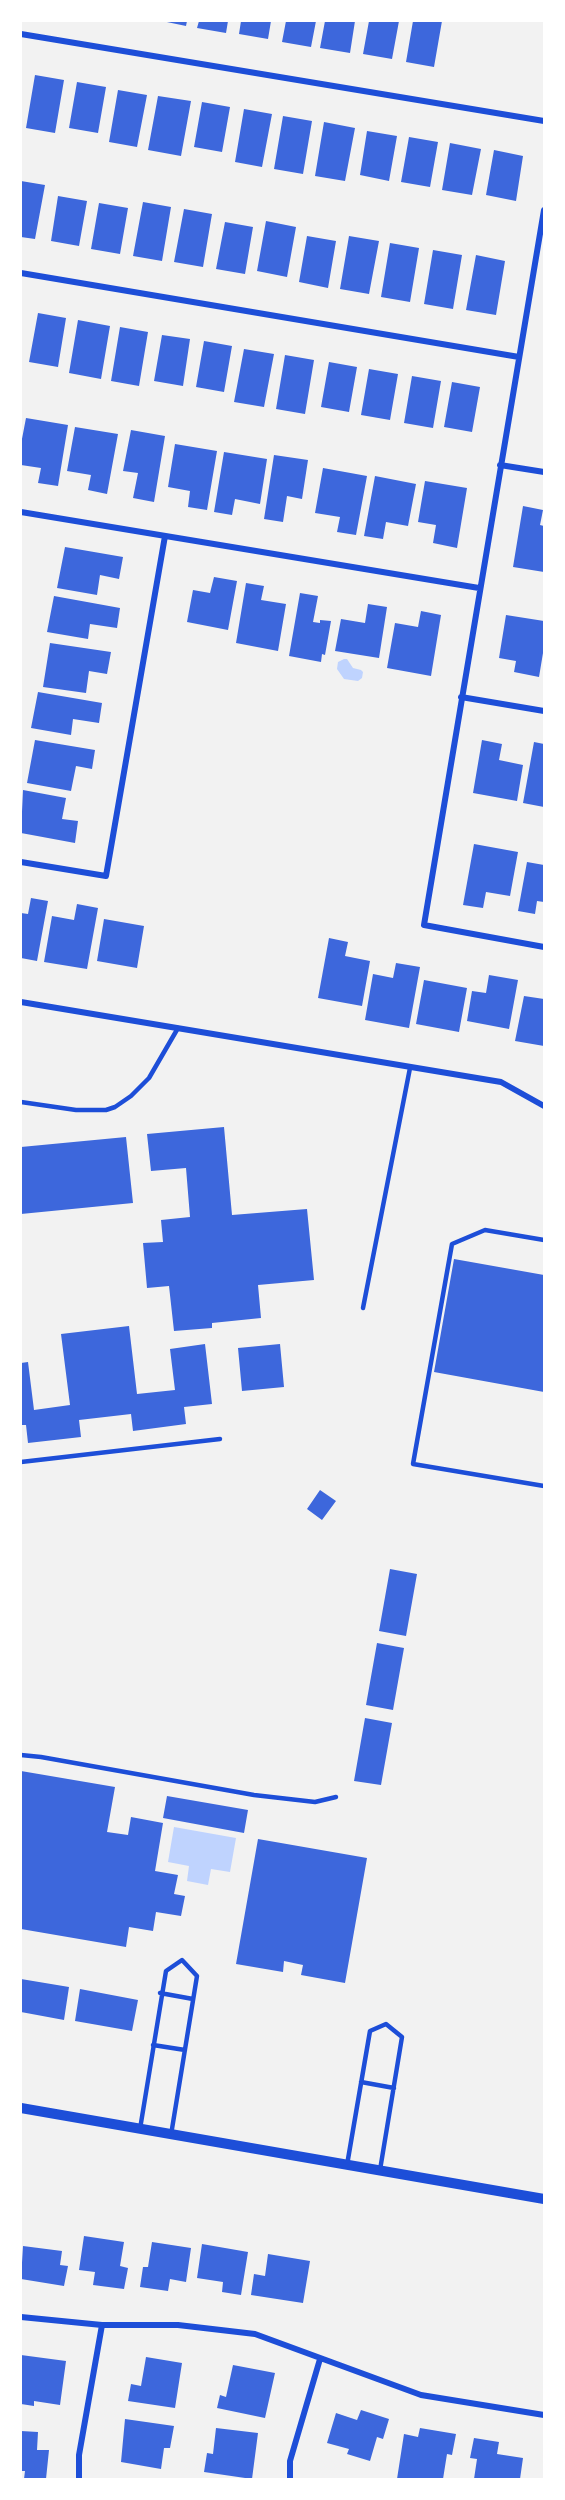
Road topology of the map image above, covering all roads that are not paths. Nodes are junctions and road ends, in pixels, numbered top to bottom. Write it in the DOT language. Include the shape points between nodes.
graph roads {
  1 [pos="21,34"];
  2 [pos="544,121"];
  3 [pos="544,210"];
  4 [pos="21,273"];
  5 [pos="519,357"];
  6 [pos="500,465"];
  7 [pos="544,472"];
  8 [pos="21,512"];
  9 [pos="165,536"];
  10 [pos="479,588"];
  11 [pos="461,697"];
  12 [pos="544,711"];
  13 [pos="21,862"];
  14 [pos="544,946"];
  15 [pos="21,1002"];
  16 [pos="178,1028"];
  17 [pos="410,1068"];
  18 [pos="21,1102"];
  19 [pos="544,1106"];
  20 [pos="544,1240"];
  21 [pos="363,1308"];
  22 [pos="220,1439"];
  23 [pos="21,1462"];
  24 [pos="544,1486"];
  25 [pos="21,1755"];
  26 [pos="336,1797"];
  27 [pos="160,1994"];
  28 [pos="193,1999"];
  29 [pos="153,2045"];
  30 [pos="185,2050"];
  31 [pos="361,2082"];
  32 [pos="394,2088"];
  33 [pos="21,2108"];
  34 [pos="140,2129"];
  35 [pos="171,2135"];
  36 [pos="347,2165"];
  37 [pos="380,2171"];
  38 [pos="544,2199"];
  39 [pos="21,2317"];
  40 [pos="102,2325"];
  41 [pos="320,2359"];
  42 [pos="544,2415"];
  43 [pos="79,2479"];
  44 [pos="290,2479"];
  1 -- 2 [label="street"];
  3 -- 5 [label="street"];
  4 -- 5 [label="street"];
  5 -- 6 [label="street"];
  6 -- 7 [label="street"];
  6 -- 10 [label="street"];
  8 -- 9 [label="street"];
  9 -- 10 [label="street"];
  9 -- 13 [label="street" via="106,876"];
  10 -- 11 [label="street"];
  11 -- 12 [label="street"];
  11 -- 14 [label="street" via="424,925"];
  15 -- 16 [label="street"];
  16 -- 17 [label="street"];
  16 -- 18 [label="lane" via="148,1078 115,1107 76,1110"];
  17 -- 19 [label="street" via="501,1082"];
  17 -- 21 [label="lane"];
  20 -- 24 [label="lane" via="485,1230 452,1244 413,1464"];
  22 -- 23 [label="lane"];
  25 -- 26 [label="lane" via="254,1795 315,1802"];
  27 -- 28 [label="lane"];
  27 -- 28 [label="lane" via="165,1971 182,1960 197,1976"];
  27 -- 29 [label="lane"];
  28 -- 30 [label="lane"];
  29 -- 30 [label="lane"];
  29 -- 34 [label="lane"];
  30 -- 35 [label="lane"];
  31 -- 32 [label="lane"];
  31 -- 32 [label="lane" via="370,2031 386,2024 402,2037"];
  31 -- 36 [label="lane"];
  32 -- 37 [label="lane"];
  33 -- 34 [label="street"];
  34 -- 35 [label="street"];
  35 -- 36 [label="street"];
  36 -- 37 [label="street"];
  37 -- 38 [label="street"];
  39 -- 40 [label="street"];
  40 -- 41 [label="street" via="178,2325 255,2334"];
  40 -- 43 [label="street" via="79,2455"];
  41 -- 42 [label="street" via="421,2395"];
  41 -- 44 [label="street" via="290,2461"];
}
